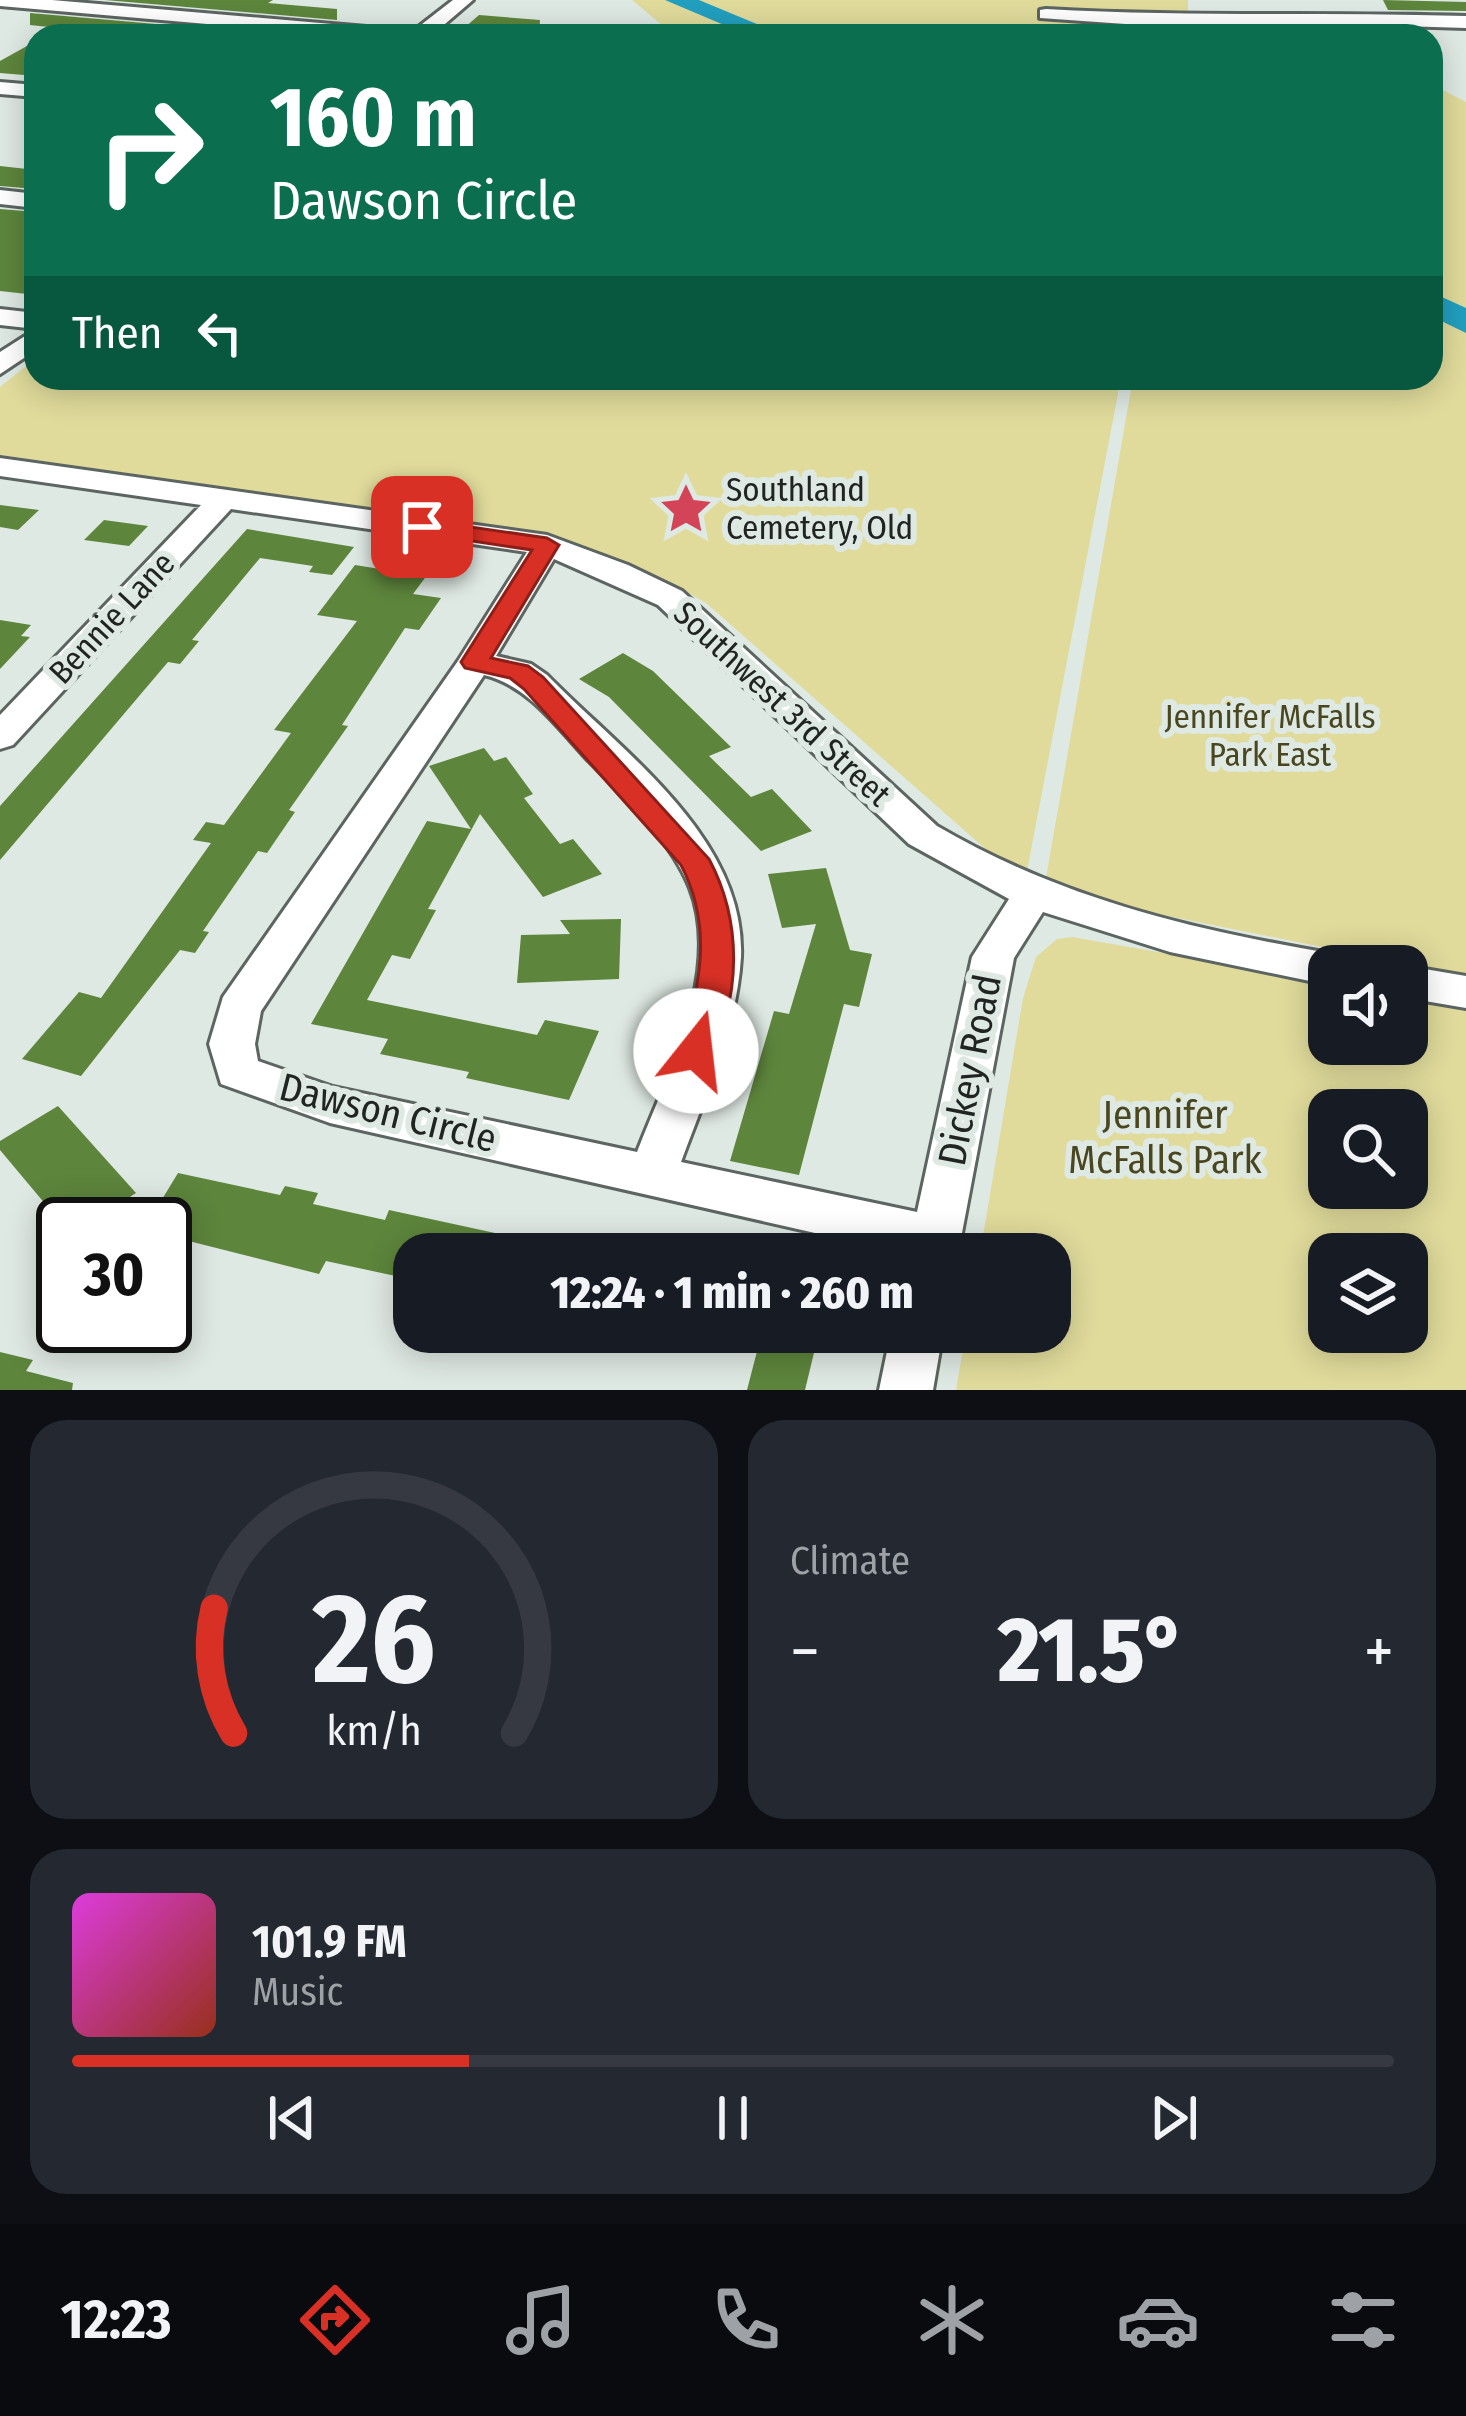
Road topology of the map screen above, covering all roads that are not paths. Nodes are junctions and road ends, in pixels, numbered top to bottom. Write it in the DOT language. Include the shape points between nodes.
graph roads {
  1 [pos="464,0"];
  2 [pos="1229,0"];
  3 [pos="0,1"];
  4 [pos="1046,14"];
  5 [pos="1251,22"];
  6 [pos="1466,22"];
  7 [pos="272,24"];
  8 [pos="431,24"];
  9 [pos="24,347"];
  10 [pos="0,366"];
  11 [pos="0,466"];
  12 [pos="224,499"];
  13 [pos="547,545"];
  14 [pos="475,662"];
  15 [pos="17,698"];
  16 [pos="0,737"];
  17 [pos="1032,896"];
  18 [pos="1308,965"];
  19 [pos="1428,986"];
  20 [pos="1466,992"];
  21 [pos="652,1175"];
  22 [pos="886,1233"];
  23 [pos="937,1233"];
  24 [pos="913,1353"];
  25 [pos="906,1390"];
  1 -- 8 [label="street"];
  2 -- 5 [label="street"];
  3 -- 7 [label="street"];
  4 -- 5 [label="street"];
  5 -- 6 [label="street"];
  9 -- 10 [label="street"];
  11 -- 12 [label="street, Southwest 3rd Street"];
  12 -- 13 [label="street, Southwest 3rd Street"];
  12 -- 15 [label="street, Bennie Lane"];
  13 -- 14 [label="street, Dawson Circle"];
  13 -- 17 [label="street, Southwest 3rd Street" via="670,598 923,835"];
  14 -- 21 [label="street" via="534,683 656,812 713,895 719,954 710,1010"];
  14 -- 21 [label="street, Dawson Circle" via="239,1009 236,1072 330,1105"];
  15 -- 16 [label="street, Bennie Lane"];
  17 -- 18 [label="street, Southwest 3rd Street" via="1208,948"];
  17 -- 23 [label="street, Dickey Road" via="993,957"];
  19 -- 20 [label="street"];
  21 -- 22 [label="street, Dawson Circle"];
  24 -- 25 [label="street"];
}
